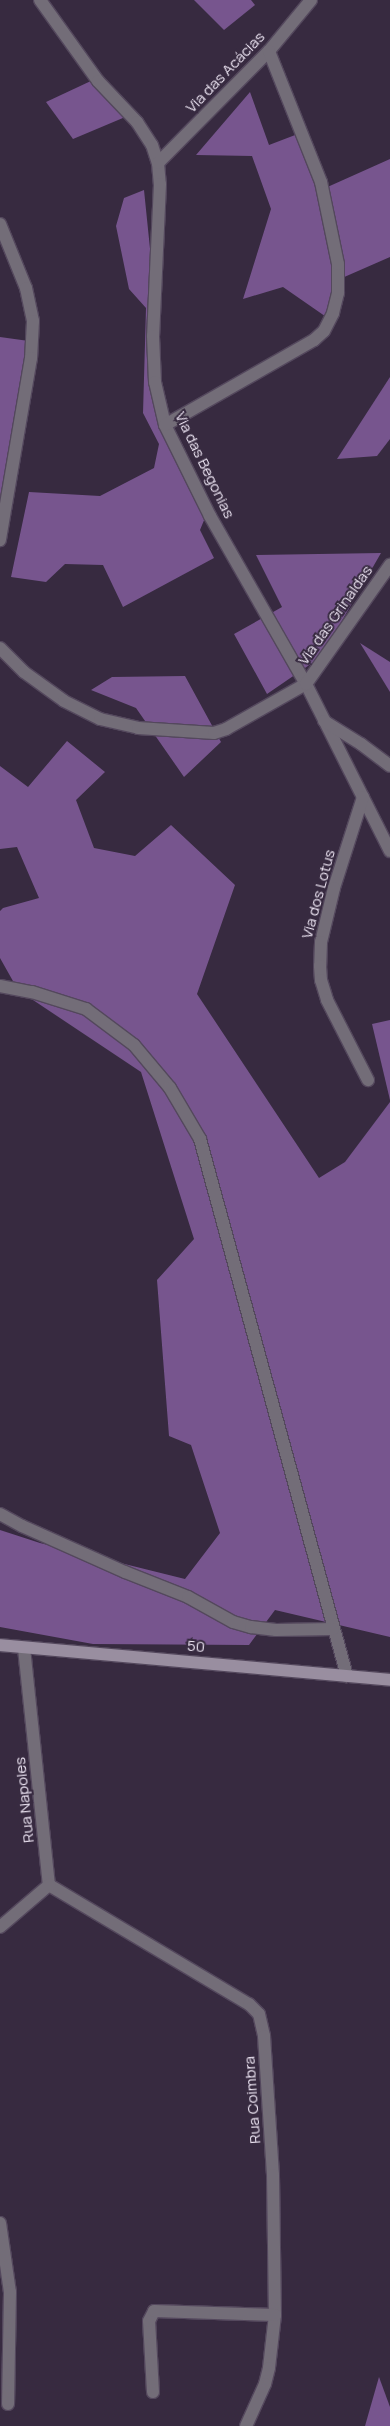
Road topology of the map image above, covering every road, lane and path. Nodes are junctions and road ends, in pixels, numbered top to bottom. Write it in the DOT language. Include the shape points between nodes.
graph roads {
  1 [pos="40,0"];
  2 [pos="311,0"];
  3 [pos="269,51"];
  4 [pos="158,163"];
  5 [pos="0,224"];
  6 [pos="165,425"];
  7 [pos="0,540"];
  8 [pos="390,565"];
  9 [pos="0,648"];
  10 [pos="306,684"];
  11 [pos="323,720"];
  12 [pos="390,766"];
  13 [pos="362,797"];
  14 [pos="390,851"];
  15 [pos="0,986"];
  16 [pos="368,1080"];
  17 [pos="0,1514"];
  18 [pos="333,1629"];
  19 [pos="0,1645"];
  20 [pos="24,1648"];
  21 [pos="346,1676"];
  22 [pos="390,1680"];
  23 [pos="49,1885"];
  24 [pos="3,1921"];
  25 [pos="0,2223"];
  26 [pos="275,2314"];
  27 [pos="153,2392"];
  28 [pos="8,2404"];
  29 [pos="246,2426"];
  1 -- 4 [label="street, Via das Begonias" via="98,81 137,122 152,145"];
  2 -- 3 [label="street, Via das Acácias"];
  3 -- 4 [label="street, Via das Acácias"];
  3 -- 6 [label="street" via="321,182 338,264 334,313 324,331 314,340"];
  4 -- 6 [label="street, Via das Begonias" via="160,184 153,336 155,382"];
  5 -- 7 [label="street" via="26,288 33,321 31,358"];
  6 -- 10 [label="street, Via das Begonias" via="210,516"];
  8 -- 10 [label="street, Via das Grinaldas"];
  9 -- 10 [label="street" via="24,672 64,701 100,719 138,728 214,733"];
  10 -- 11 [label="street, Via das Begonias"];
  11 -- 12 [label="street"];
  11 -- 13 [label="street, Via das Begonias"];
  13 -- 14 [label="street, Via das Begonias"];
  13 -- 16 [label="street, Via dos Lotus" via="323,933 320,966 327,1000"];
  15 -- 18 [label="street" via="86,1009 134,1045 170,1088 200,1140"];
  17 -- 18 [label="street" via="125,1572 188,1597 233,1622 276,1630"];
  18 -- 21 [label="street"];
  19 -- 20 [label="main road, 50"];
  20 -- 21 [label="main road, 50"];
  20 -- 23 [label="street, Rua Napoles"];
  21 -- 22 [label="main road, 50"];
  23 -- 24 [label="street"];
  23 -- 26 [label="street, Rua Coimbra" via="249,2004 259,2014 264,2036 273,2175"];
  25 -- 28 [label="street" via="10,2292"];
  26 -- 27 [label="street" via="154,2311 149,2322"];
  26 -- 29 [label="street, Rua Coimbra" via="267,2376"];
}
